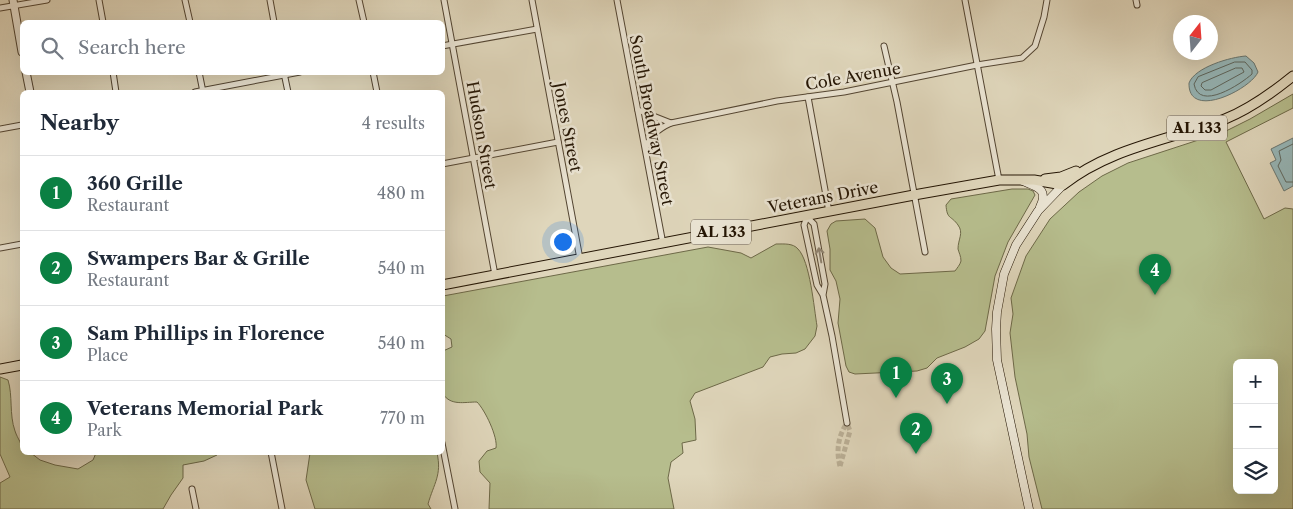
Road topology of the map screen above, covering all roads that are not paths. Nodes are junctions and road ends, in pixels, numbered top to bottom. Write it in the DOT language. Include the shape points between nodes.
graph roads {
  1 [pos="46,0"];
  2 [pos="99,0"];
  3 [pos="185,0"];
  4 [pos="270,0"];
  5 [pos="359,0"];
  6 [pos="444,0"];
  7 [pos="532,0"];
  8 [pos="617,0"];
  9 [pos="965,0"];
  10 [pos="1046,0"];
  11 [pos="13,2"];
  12 [pos="0,8"];
  13 [pos="103,20"];
  14 [pos="190,20"];
  15 [pos="274,20"];
  16 [pos="364,20"];
  17 [pos="537,28"];
  18 [pos="20,41"];
  19 [pos="452,44"];
  20 [pos="445,45"];
  21 [pos="884,46"];
  22 [pos="978,65"];
  23 [pos="27,75"];
  24 [pos="113,75"];
  25 [pos="200,75"];
  26 [pos="280,75"];
  27 [pos="284,75"];
  28 [pos="374,75"];
  29 [pos="1293,76"];
  30 [pos="893,82"];
  31 [pos="30,90"];
  32 [pos="116,90"];
  33 [pos="203,90"];
  34 [pos="212,90"];
  35 [pos="288,90"];
  36 [pos="377,90"];
  37 [pos="808,97"];
  38 [pos="638,110"];
  39 [pos="671,123"];
  40 [pos="20,125"];
  41 [pos="0,129"];
  42 [pos="558,142"];
  43 [pos="646,154"];
  44 [pos="474,158"];
  45 [pos="445,163"];
  46 [pos="1093,165"];
  47 [pos="1019,179"];
  48 [pos="999,180"];
  49 [pos="1034,180"];
  50 [pos="1063,185"];
  51 [pos="914,195"];
  52 [pos="1038,211"];
  53 [pos="828,212"];
  54 [pos="807,217"];
  55 [pos="20,244"];
  56 [pos="663,244"];
  57 [pos="0,248"];
  58 [pos="925,252"];
  59 [pos="580,259"];
  60 [pos="495,276"];
  61 [pos="445,284"];
  62 [pos="823,295"];
  63 [pos="20,365"];
  64 [pos="0,369"];
  65 [pos="847,423"];
  66 [pos="272,455"];
  67 [pos="444,455"];
  68 [pos="192,489"];
  69 [pos="196,509"];
  70 [pos="282,509"];
  71 [pos="455,509"];
  72 [pos="1029,509"];
  1 -- 11 [label="street"];
  2 -- 13 [label="street"];
  3 -- 14 [label="street"];
  4 -- 15 [label="street"];
  5 -- 16 [label="street"];
  6 -- 19 [label="street, Hudson Street"];
  7 -- 17 [label="street, Jones Street"];
  8 -- 38 [label="street, South Broadway Street"];
  9 -- 22 [label="street"];
  10 -- 22 [label="street, Cole Avenue" via="1034,46 1022,58"];
  11 -- 12 [label="street"];
  11 -- 18 [label="street"];
  17 -- 19 [label="street"];
  17 -- 42 [label="street, Jones Street"];
  19 -- 20 [label="street"];
  19 -- 44 [label="street, Hudson Street"];
  21 -- 30 [label="street"];
  22 -- 30 [label="street, Cole Avenue"];
  22 -- 48 [label="street"];
  23 -- 31 [label="street"];
  24 -- 32 [label="street"];
  25 -- 33 [label="street"];
  26 -- 34 [label="street"];
  27 -- 35 [label="street"];
  28 -- 36 [label="street"];
  29 -- 46 [label="main road, AL 133" via="1269,95 1226,118 1141,145"];
  30 -- 37 [label="street, Cole Avenue"];
  30 -- 51 [label="street"];
  37 -- 39 [label="street, Cole Avenue"];
  37 -- 53 [label="street"];
  38 -- 39 [label="street"];
  38 -- 43 [label="street, South Broadway Street"];
  39 -- 43 [label="street, Cole Avenue" via="653,135 646,145"];
  40 -- 41 [label="street"];
  42 -- 44 [label="street"];
  42 -- 59 [label="street, Jones Street"];
  43 -- 56 [label="street, South Broadway Street"];
  44 -- 45 [label="street"];
  44 -- 60 [label="street, Hudson Street"];
  46 -- 49 [label="main road" via="1061,177"];
  46 -- 50 [label="main road, AL 133"];
  47 -- 48 [label="main road, Veterans Drive / AL 133"];
  47 -- 49 [label="main road, Veterans Drive / AL 133"];
  47 -- 52 [label="main road" via="1039,187 1043,200"];
  48 -- 51 [label="main road, Veterans Drive / AL 133"];
  49 -- 50 [label="main road, Veterans Drive / AL 133"];
  50 -- 52 [label="main road"];
  51 -- 53 [label="main road, Veterans Drive / AL 133"];
  51 -- 58 [label="street"];
  52 -- 72 [label="main road" via="1016,245 1004,274 996,329 997,360"];
  53 -- 54 [label="main road, Veterans Drive / AL 133"];
  54 -- 56 [label="main road, Veterans Drive / AL 133"];
  54 -- 62 [label="street" via="804,225 817,284"];
  62 -- 54 [label="street, one-way" via="825,284 814,224"];
  55 -- 57 [label="street"];
  56 -- 59 [label="main road, Veterans Drive / AL 133"];
  59 -- 60 [label="main road, Veterans Drive / AL 133"];
  60 -- 61 [label="main road, Veterans Drive / AL 133"];
  62 -- 65 [label="street"];
  63 -- 64 [label="main road"];
  66 -- 70 [label="street"];
  67 -- 71 [label="street"];
  68 -- 69 [label="street"];
}
